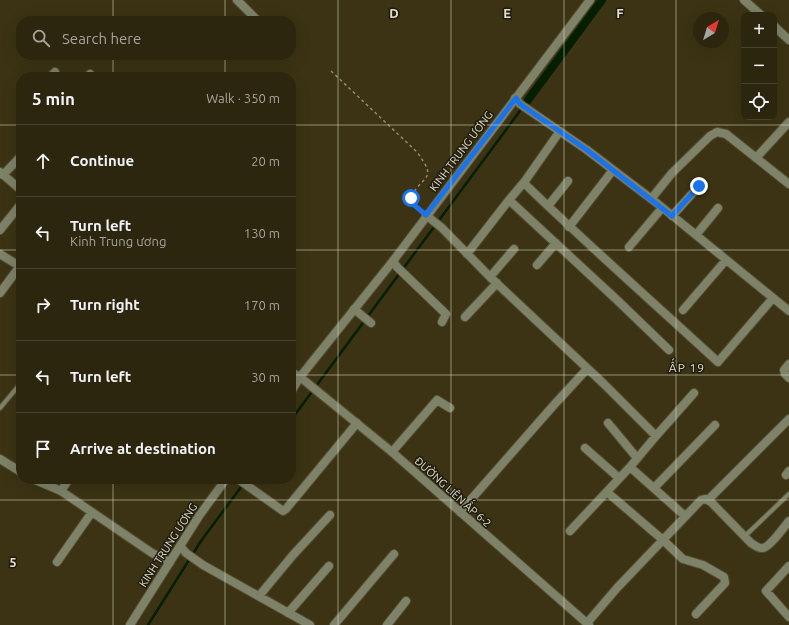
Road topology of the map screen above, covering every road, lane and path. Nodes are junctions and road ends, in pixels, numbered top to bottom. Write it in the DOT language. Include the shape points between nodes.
graph roads {
  1 [pos="237,0"];
  2 [pos="590,0"];
  3 [pos="746,1"];
  4 [pos="758,12"];
  5 [pos="253,16"];
  6 [pos="777,29"];
  7 [pos="789,40"];
  8 [pos="331,71"];
  9 [pos="521,103"];
  10 [pos="789,122"];
  11 [pos="560,131"];
  12 [pos="756,158"];
  13 [pos="16,160"];
  14 [pos="613,170"];
  15 [pos="1,173"];
  16 [pos="525,181"];
  17 [pos="568,181"];
  18 [pos="789,184"];
  19 [pos="16,186"];
  20 [pos="699,186"];
  21 [pos="651,199"];
  22 [pos="509,200"];
  23 [pos="548,206"];
  24 [pos="662,208"];
  25 [pos="718,208"];
  26 [pos="16,210"];
  27 [pos="672,216"];
  28 [pos="428,217"];
  29 [pos="569,227"];
  30 [pos="0,230"];
  31 [pos="696,235"];
  32 [pos="556,244"];
  33 [pos="629,247"];
  34 [pos="514,249"];
  35 [pos="0,254"];
  36 [pos="467,254"];
  37 [pos="726,260"];
  38 [pos="16,264"];
  39 [pos="395,264"];
  40 [pos="537,265"];
  41 [pos="16,271"];
  42 [pos="490,277"];
  43 [pos="497,284"];
  44 [pos="0,293"];
  45 [pos="773,298"];
  46 [pos="354,309"];
  47 [pos="683,310"];
  48 [pos="789,311"];
  49 [pos="465,317"];
  50 [pos="442,322"];
  51 [pos="371,324"];
  52 [pos="668,350"];
  53 [pos="789,364"];
  54 [pos="587,369"];
  55 [pos="296,375"];
  56 [pos="789,378"];
  57 [pos="303,380"];
  58 [pos="296,387"];
  59 [pos="16,389"];
  60 [pos="694,393"];
  61 [pos="0,408"];
  62 [pos="450,408"];
  63 [pos="789,419"];
  64 [pos="357,423"];
  65 [pos="608,423"];
  66 [pos="715,425"];
  67 [pos="656,436"];
  68 [pos="585,448"];
  69 [pos="392,452"];
  70 [pos="637,458"];
  71 [pos="0,459"];
  72 [pos="630,467"];
  73 [pos="16,469"];
  74 [pos="619,478"];
  75 [pos="45,484"];
  76 [pos="66,484"];
  77 [pos="222,484"];
  78 [pos="244,484"];
  79 [pos="654,488"];
  80 [pos="61,491"];
  81 [pos="606,492"];
  82 [pos="789,494"];
  83 [pos="708,500"];
  84 [pos="92,512"];
  85 [pos="460,512"];
  86 [pos="330,516"];
  87 [pos="685,516"];
  88 [pos="789,521"];
  89 [pos="570,531"];
  90 [pos="745,536"];
  91 [pos="662,540"];
  92 [pos="183,550"];
  93 [pos="394,554"];
  94 [pos="57,562"];
  95 [pos="170,562"];
  96 [pos="329,566"];
  97 [pos="789,566"];
  98 [pos="259,596"];
  99 [pos="406,601"];
  100 [pos="288,613"];
  101 [pos="696,614"];
  102 [pos="789,617"];
  103 [pos="588,624"];
  104 [pos="130,625"];
  105 [pos="310,625"];
  106 [pos="334,625"];
  107 [pos="387,625"];
  1 -- 5 [label="street"];
  2 -- 9 [label="street, KINH TRUNG ƯƠNG"];
  3 -- 4 [label="street"];
  6 -- 7 [label="street"];
  8 -- 28 [label="path" via="417,152 427,166 427,177 411,198 413,204"];
  9 -- 11 [label="street"];
  9 -- 28 [label="street, KINH TRUNG ƯƠNG"];
  10 -- 12 [label="street"];
  11 -- 14 [label="street"];
  11 -- 16 [label="street"];
  12 -- 18 [label="street"];
  12 -- 21 [label="street" via="726,134 717,132 672,174"];
  13 -- 15 [label="street"];
  14 -- 21 [label="street"];
  14 -- 29 [label="street"];
  15 -- 19 [label="street"];
  16 -- 22 [label="street"];
  16 -- 23 [label="street"];
  17 -- 23 [label="street"];
  20 -- 27 [label="street"];
  21 -- 24 [label="street"];
  22 -- 32 [label="street"];
  22 -- 36 [label="street"];
  23 -- 29 [label="street"];
  24 -- 27 [label="street"];
  24 -- 33 [label="street"];
  25 -- 31 [label="street"];
  26 -- 30 [label="street"];
  27 -- 31 [label="street"];
  28 -- 36 [label="street"];
  28 -- 39 [label="street, KINH TRUNG ƯƠNG"];
  29 -- 45 [label="street" via="718,362"];
  31 -- 37 [label="street"];
  32 -- 40 [label="street"];
  32 -- 52 [label="street" via="616,298"];
  34 -- 42 [label="street"];
  35 -- 38 [label="street"];
  36 -- 42 [label="street"];
  37 -- 45 [label="street"];
  37 -- 47 [label="street"];
  39 -- 46 [label="street, KINH TRUNG ƯƠNG"];
  39 -- 50 [label="street" via="446,314"];
  41 -- 44 [label="street"];
  42 -- 43 [label="street"];
  43 -- 49 [label="street"];
  43 -- 54 [label="street"];
  45 -- 48 [label="street"];
  46 -- 51 [label="street"];
  46 -- 57 [label="street, KINH TRUNG ƯƠNG"];
  53 -- 56 [label="street" via="784,370"];
  54 -- 67 [label="street"];
  54 -- 85 [label="street"];
  55 -- 57 [label="street, ĐƯỜNG LIÊN ẤP 6-2"];
  57 -- 58 [label="street, KINH TRUNG ƯƠNG"];
  57 -- 64 [label="street, ĐƯỜNG LIÊN ẤP 6-2"];
  59 -- 61 [label="lane"];
  60 -- 67 [label="street"];
  62 -- 69 [label="street" via="437,400"];
  63 -- 83 [label="street"];
  64 -- 69 [label="street, ĐƯỜNG LIÊN ẤP 6-2"];
  64 -- 78 [label="street" via="283,511"];
  65 -- 70 [label="street"];
  66 -- 79 [label="street"];
  67 -- 70 [label="street"];
  68 -- 74 [label="street"];
  69 -- 85 [label="street, ĐƯỜNG LIÊN ẤP 6-2"];
  70 -- 72 [label="street"];
  71 -- 73 [label="street"];
  72 -- 74 [label="street"];
  72 -- 79 [label="street"];
  74 -- 81 [label="street"];
  75 -- 80 [label="street"];
  76 -- 80 [label="street"];
  77 -- 92 [label="street, KINH TRUNG ƯƠNG" via="199,516"];
  79 -- 87 [label="street"];
  80 -- 84 [label="street"];
  81 -- 89 [label="street"];
  81 -- 91 [label="street"];
  82 -- 90 [label="lane"];
  83 -- 87 [label="street" via="701,500"];
  83 -- 90 [label="street"];
  84 -- 94 [label="street"];
  84 -- 95 [label="street" via="152,554"];
  85 -- 103 [label="street, ĐƯỜNG LIÊN ẤP 6-2"];
  86 -- 98 [label="street"];
  87 -- 91 [label="street"];
  88 -- 90 [label="street" via="768,546 763,548 751,543"];
  91 -- 101 [label="street" via="683,559 700,564 724,576 726,580"];
  91 -- 103 [label="street" via="617,588"];
  92 -- 95 [label="street, KINH TRUNG ƯƠNG"];
  92 -- 98 [label="street" via="203,565"];
  93 -- 106 [label="street"];
  95 -- 104 [label="street, KINH TRUNG ƯƠNG"];
  96 -- 100 [label="street"];
  97 -- 102 [label="street" via="766,591"];
  98 -- 100 [label="street"];
  99 -- 107 [label="street"];
  100 -- 105 [label="street"];
}
